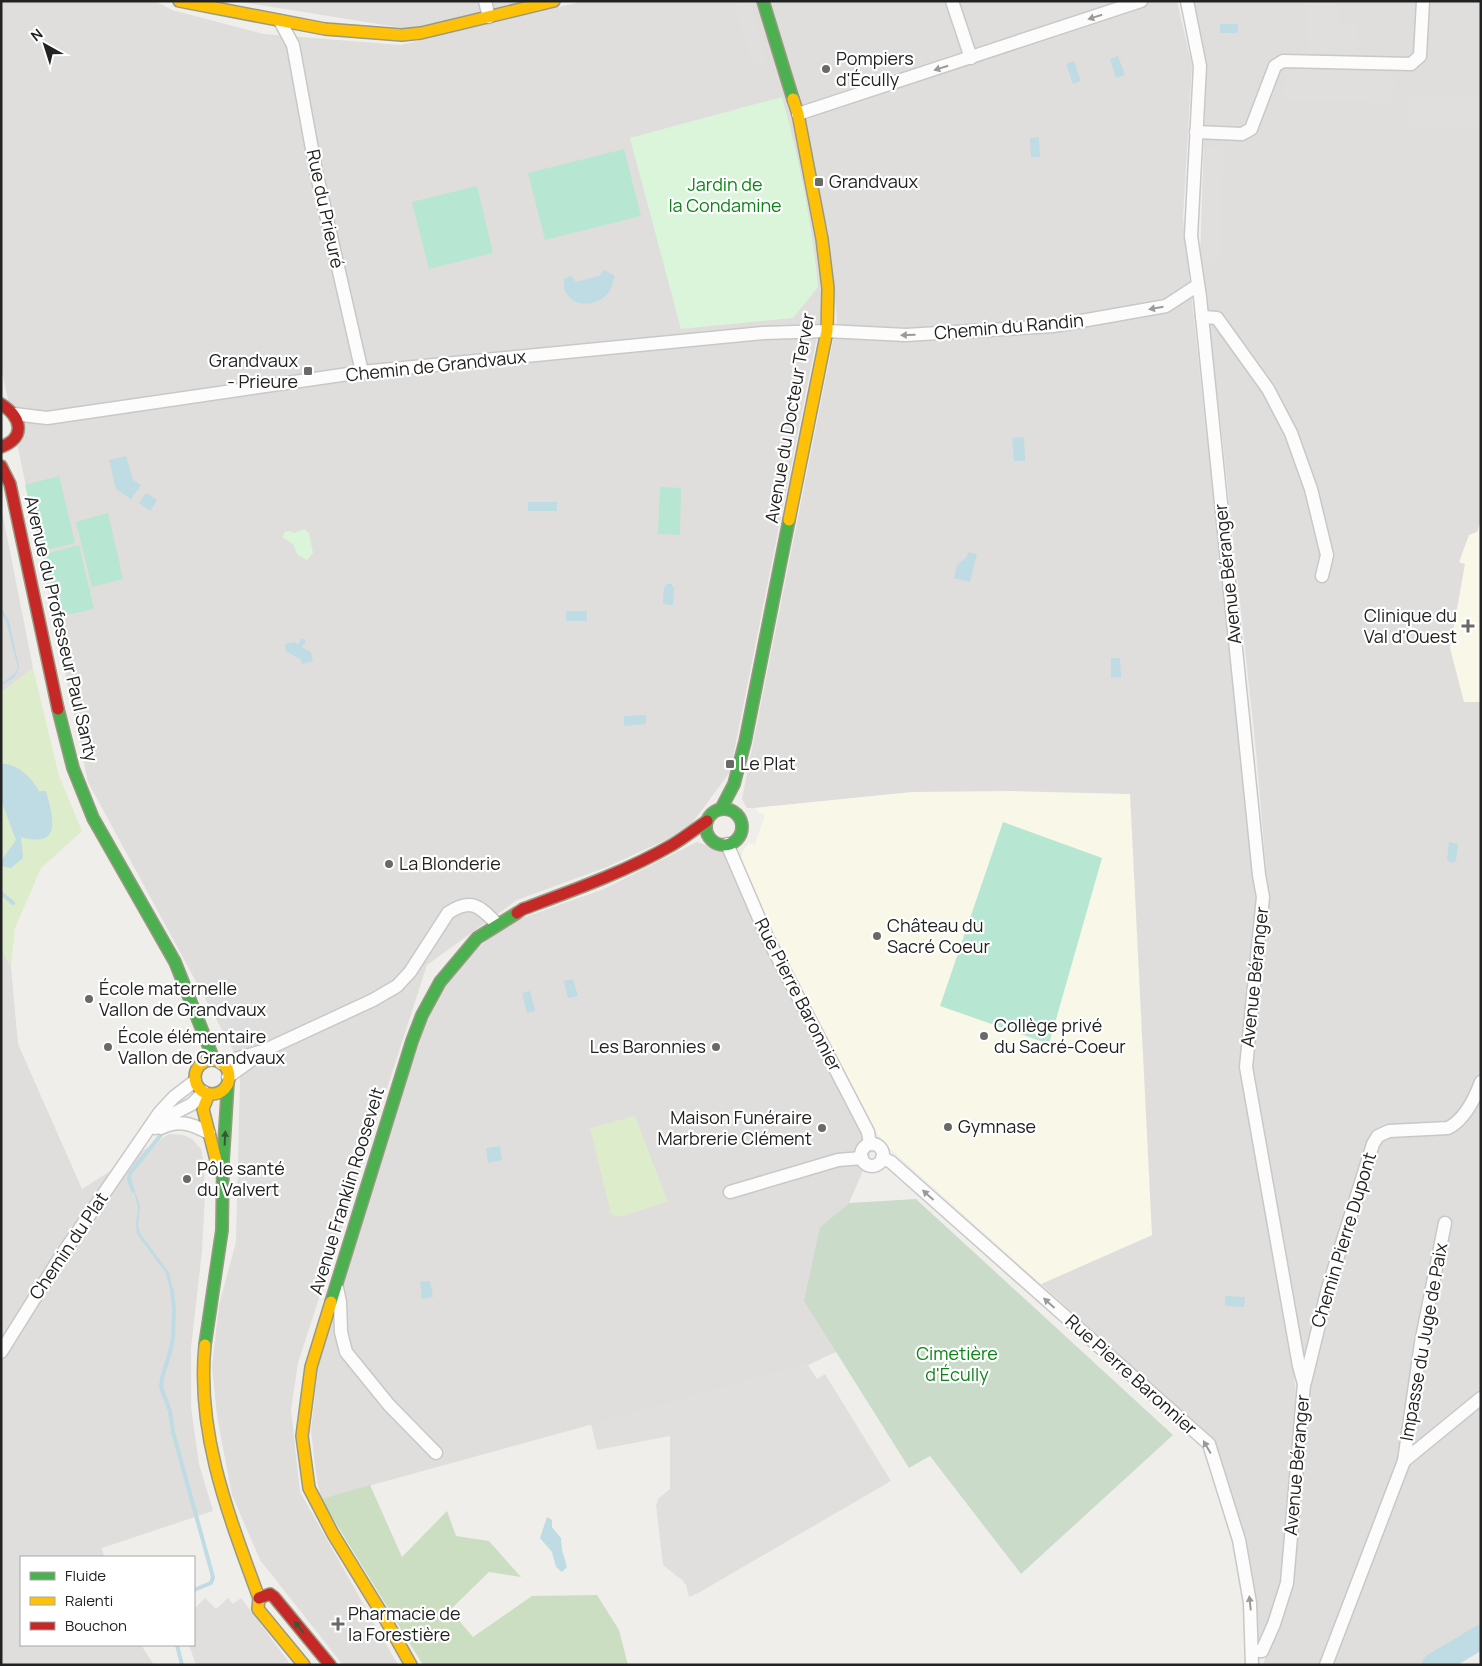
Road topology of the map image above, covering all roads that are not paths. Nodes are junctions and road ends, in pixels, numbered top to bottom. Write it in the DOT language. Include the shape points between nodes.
graph roads {
  1 [pos="179,1"];
  2 [pos="485,1"];
  3 [pos="554,1"];
  4 [pos="763,1"];
  5 [pos="952,1"];
  6 [pos="1141,1"];
  7 [pos="1187,1"];
  8 [pos="1423,1"];
  9 [pos="222,6"];
  10 [pos="489,17"];
  11 [pos="280,21"];
  12 [pos="300,24"];
  13 [pos="293,45"];
  14 [pos="972,58"];
  15 [pos="798,114"];
  16 [pos="1196,132"];
  17 [pos="1198,285"];
  18 [pos="1202,317"];
  19 [pos="827,331"];
  20 [pos="362,372"];
  21 [pos="2,402"];
  22 [pos="14,414"];
  23 [pos="42,417"];
  24 [pos="10,441"];
  25 [pos="1,466"];
  26 [pos="10,484"];
  27 [pos="1322,576"];
  28 [pos="734,784"];
  29 [pos="721,809"];
  30 [pos="737,815"];
  31 [pos="707,821"];
  32 [pos="712,841"];
  33 [pos="674,844"];
  34 [pos="727,844"];
  35 [pos="497,924"];
  36 [pos="263,1051"];
  37 [pos="213,1062"];
  38 [pos="228,1079"];
  39 [pos="195,1080"];
  40 [pos="1481,1082"];
  41 [pos="206,1093"];
  42 [pos="209,1133"];
  43 [pos="140,1142"];
  44 [pos="870,1144"];
  45 [pos="862,1158"];
  46 [pos="882,1158"];
  47 [pos="222,1186"];
  48 [pos="730,1192"];
  49 [pos="1445,1223"];
  50 [pos="336,1286"];
  51 [pos="1,1352"];
  52 [pos="1304,1384"];
  53 [pos="1481,1398"];
  54 [pos="436,1453"];
  55 [pos="1404,1461"];
  56 [pos="265,1596"];
  57 [pos="1252,1651"];
  58 [pos="304,1665"];
  59 [pos="330,1665"];
  60 [pos="411,1665"];
  61 [pos="1252,1665"];
  62 [pos="1326,1665"];
  1 -- 9 [label="main road"];
  2 -- 10 [label="street"];
  3 -- 10 [label="main road"];
  4 -- 15 [label="main road, Avenue du Docteur Terver"];
  5 -- 14 [label="street"];
  6 -- 14 [label="street, one-way"];
  7 -- 16 [label="street" via="1200,66"];
  8 -- 16 [label="street" via="1420,56 1411,64 1283,60 1275,66 1251,128 1242,134"];
  9 -- 11 [label="main road"];
  10 -- 12 [label="main road" via="402,36"];
  11 -- 12 [label="main road"];
  11 -- 13 [label="street"];
  12 -- 13 [label="street"];
  13 -- 20 [label="street, Rue du Prieuré" via="316,171"];
  14 -- 15 [label="street, one-way"];
  15 -- 19 [label="main road, Avenue du Docteur Terver" via="822,239 828,288"];
  16 -- 17 [label="street" via="1191,236"];
  17 -- 18 [label="street, Avenue Béranger"];
  17 -- 19 [label="street, Chemin du Randin, one-way" via="1166,306 1053,326 906,336"];
  18 -- 27 [label="street" via="1217,318 1268,389 1291,433 1311,489 1327,555"];
  18 -- 52 [label="street, Avenue Béranger" via="1263,897 1246,1067"];
  19 -- 20 [label="street, Chemin de Grandvaux" via="762,333"];
  19 -- 28 [label="main road, Avenue du Docteur Terver"];
  20 -- 23 [label="street, Chemin de Grandvaux"];
  21 -- 22 [label="main road"];
  22 -- 23 [label="street, Chemin de Grandvaux"];
  22 -- 24 [label="main road, Avenue du Professeur Paul Santy" via="19,427"];
  23 -- 24 [label="street, Chemin de Grandvaux"];
  24 -- 26 [label="main road, Avenue du Professeur Paul Santy"];
  25 -- 26 [label="main road, Avenue du Professeur Paul Santy"];
  26 -- 37 [label="main road, Avenue du Professeur Paul Santy" via="73,768 93,818 175,962"];
  28 -- 29 [label="main road, Avenue du Docteur Terver"];
  28 -- 30 [label="main road, Avenue du Docteur Terver"];
  29 -- 30 [label="main road"];
  29 -- 31 [label="main road" via="710,815"];
  30 -- 34 [label="main road" via="741,820 741,833"];
  31 -- 32 [label="main road" via="707,832"];
  31 -- 33 [label="main road, Avenue Franklin Roosevelt"];
  32 -- 33 [label="main road, Avenue Franklin Roosevelt"];
  32 -- 34 [label="main road"];
  33 -- 35 [label="main road, Avenue Franklin Roosevelt" via="617,872 523,909"];
  34 -- 44 [label="street, Rue Pierre Baronnier" via="768,939 868,1132"];
  35 -- 36 [label="street" via="479,907 458,906 448,913 410,972 397,986"];
  35 -- 50 [label="main road, Avenue Franklin Roosevelt" via="477,938 440,982 422,1015"];
  36 -- 37 [label="street"];
  36 -- 38 [label="street"];
  37 -- 38 [label="main road, Avenue du Professeur Paul Santy" via="225,1067"];
  37 -- 39 [label="main road" via="196,1070"];
  38 -- 41 [label="main road" via="223,1090"];
  47 -- 38 [label="main road, Avenue du Professeur Paul Santy, one-way"];
  39 -- 41 [label="main road"];
  39 -- 43 [label="street, Chemin du Plat" via="166,1105"];
  40 -- 52 [label="street, Chemin Pierre Dupont" via="1456,1124 1448,1128 1389,1131 1378,1136 1373,1144 1328,1288"];
  41 -- 42 [label="main road, Avenue du Professeur Paul Santy" via="204,1109"];
  41 -- 43 [label="street, Chemin du Plat" via="167,1118"];
  42 -- 43 [label="street, Chemin du Plat" via="194,1125 175,1123"];
  42 -- 47 [label="main road, Avenue du Professeur Paul Santy"];
  43 -- 51 [label="street, Chemin du Plat" via="61,1256"];
  44 -- 45 [label="street" via="863,1149"];
  44 -- 46 [label="street" via="881,1150"];
  45 -- 46 [label="street" via="866,1164 874,1166"];
  45 -- 48 [label="street" via="838,1160"];
  57 -- 46 [label="street, Rue Pierre Baronnier, one-way" via="1250,1603 1239,1540 1209,1444 891,1162"];
  47 -- 56 [label="main road, Avenue du Professeur Paul Santy" via="221,1236 202,1374 209,1441 218,1482 244,1557"];
  49 -- 55 [label="street, Impasse du Juge de Paix" via="1421,1343"];
  50 -- 54 [label="street" via="340,1302 340,1332 346,1352 389,1405"];
  50 -- 60 [label="main road, Avenue Franklin Roosevelt" via="311,1368 302,1436 309,1488"];
  52 -- 57 [label="street, Avenue Béranger" via="1287,1583 1262,1651"];
  53 -- 55 [label="street"];
  55 -- 62 [label="street, Impasse du Juge de Paix"];
  56 -- 58 [label="main road, Avenue du Professeur Paul Santy" via="258,1609"];
  59 -- 56 [label="main road, Avenue du Professeur Paul Santy, one-way" via="274,1597"];
  57 -- 61 [label="street, Rue Pierre Baronnier"];
}
